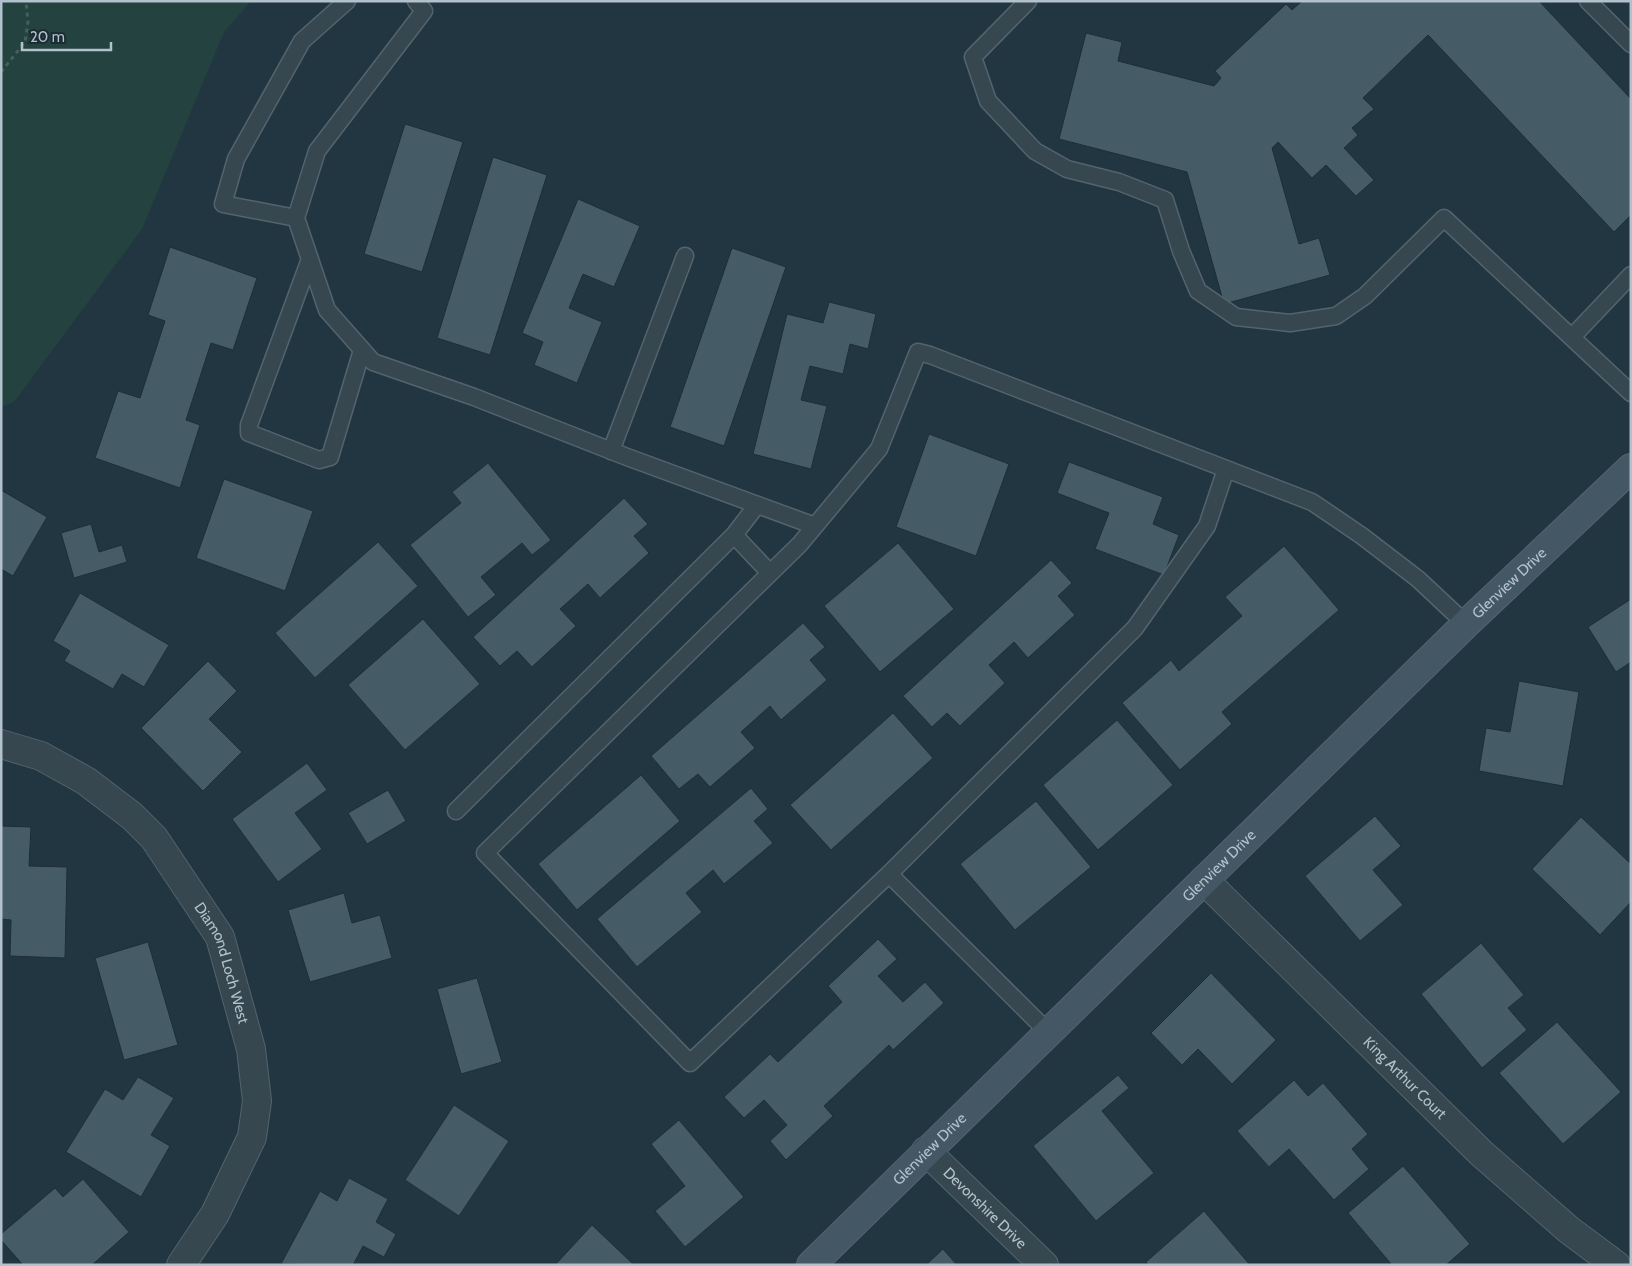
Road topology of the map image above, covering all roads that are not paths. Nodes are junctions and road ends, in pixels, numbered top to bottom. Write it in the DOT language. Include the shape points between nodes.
graph roads {
  1 [pos="347,1"];
  2 [pos="416,1"];
  3 [pos="1028,1"];
  4 [pos="1588,1"];
  5 [pos="1631,44"];
  6 [pos="296,218"];
  7 [pos="685,256"];
  8 [pos="310,259"];
  9 [pos="1631,274"];
  10 [pos="1572,337"];
  11 [pos="362,350"];
  12 [pos="1631,393"];
  13 [pos="611,451"];
  14 [pos="1631,468"];
  15 [pos="1226,469"];
  16 [pos="757,505"];
  17 [pos="815,526"];
  18 [pos="734,535"];
  19 [pos="770,573"];
  20 [pos="1466,624"];
  21 [pos="1,744"];
  22 [pos="456,811"];
  23 [pos="889,874"];
  24 [pos="1204,880"];
  25 [pos="1048,1032"];
  26 [pos="926,1151"];
  27 [pos="181,1265"];
  28 [pos="811,1265"];
  29 [pos="1044,1265"];
  30 [pos="1616,1265"];
  1 -- 6 [label="lane" via="302,41 236,159 223,204"];
  2 -- 6 [label="lane" via="424,11 317,151"];
  3 -- 10 [label="lane" via="973,57 988,101 1035,151 1066,168 1120,182 1165,200 1198,291 1236,317 1290,324 1336,316 1365,296 1444,218"];
  4 -- 5 [label="lane"];
  6 -- 8 [label="lane"];
  7 -- 13 [label="lane"];
  8 -- 11 [label="lane" via="327,310"];
  8 -- 11 [label="lane" via="249,425 250,433 319,460 330,457"];
  9 -- 10 [label="lane"];
  10 -- 12 [label="lane"];
  11 -- 13 [label="lane" via="374,362"];
  13 -- 16 [label="lane"];
  14 -- 20 [label="main road, Glenview Drive"];
  15 -- 17 [label="lane" via="918,352 879,449"];
  15 -- 20 [label="lane" via="1312,502 1418,579"];
  15 -- 23 [label="lane" via="1207,526 1135,628"];
  16 -- 17 [label="lane"];
  16 -- 18 [label="lane"];
  17 -- 19 [label="lane"];
  18 -- 19 [label="lane"];
  18 -- 22 [label="lane"];
  19 -- 23 [label="lane" via="485,853 690,1063"];
  20 -- 24 [label="main road, Glenview Drive"];
  21 -- 27 [label="street, Diamond Loch West" via="41,756 86,782 132,816 154,838 220,937 251,1049 257,1101 252,1137 215,1214"];
  23 -- 25 [label="lane"];
  24 -- 25 [label="main road, Glenview Drive"];
  24 -- 30 [label="street, King Arthur Court" via="1481,1153 1569,1230"];
  25 -- 26 [label="main road, Glenview Drive"];
  26 -- 28 [label="main road, Glenview Drive"];
  26 -- 29 [label="street, Devonshire Drive"];
}
